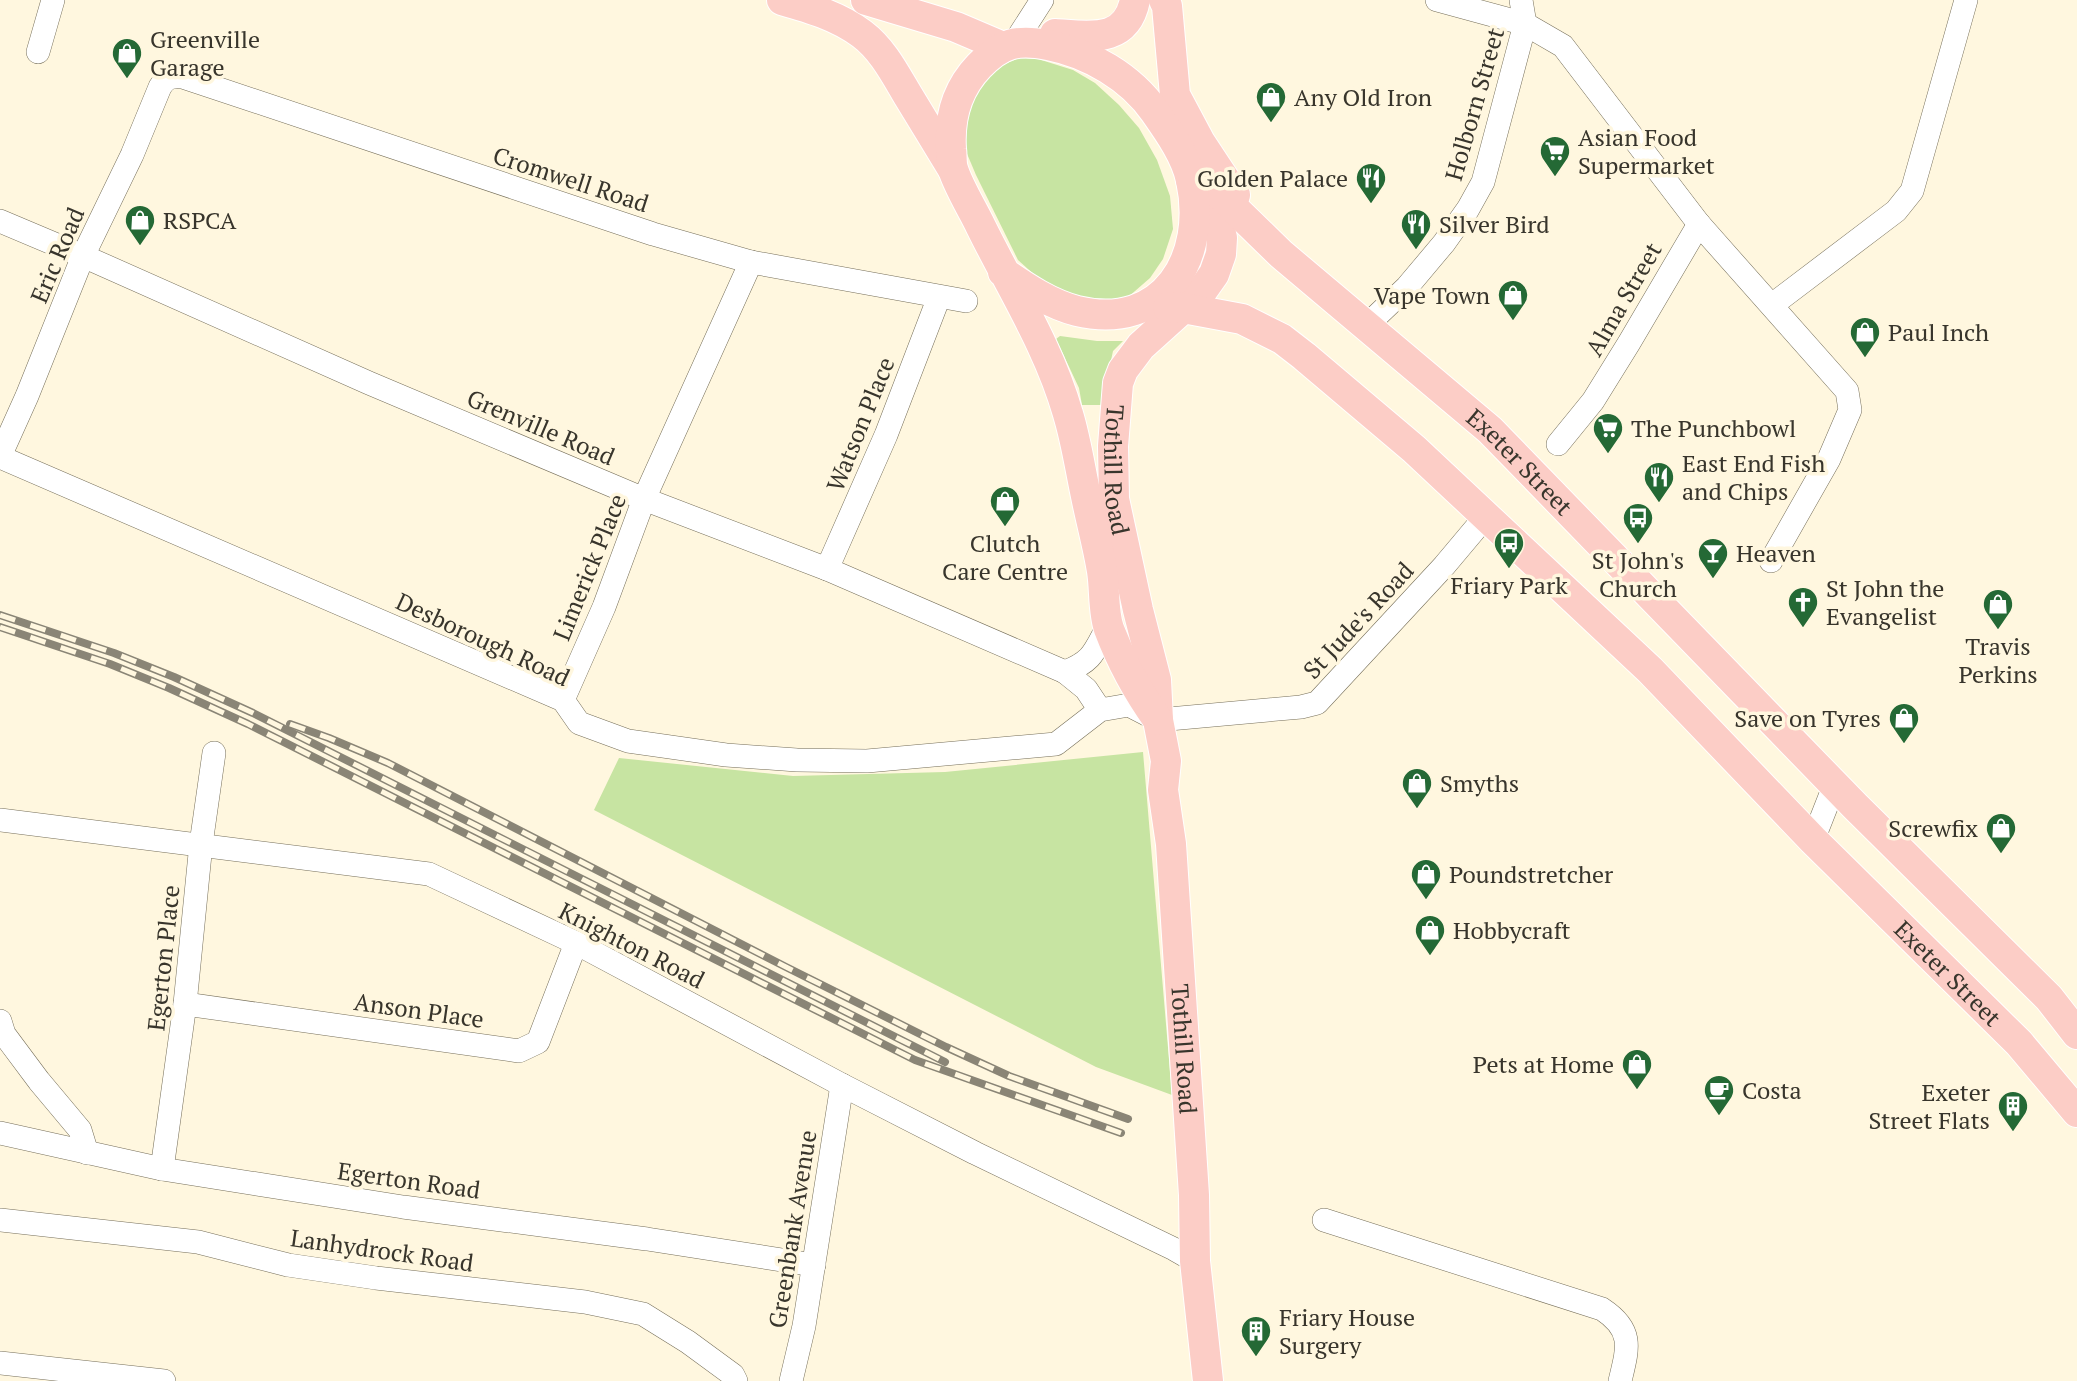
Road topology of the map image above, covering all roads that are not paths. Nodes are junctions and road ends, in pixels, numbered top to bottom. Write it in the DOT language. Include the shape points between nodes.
graph roads {
  1 [pos="782,0"];
  2 [pos="866,0"];
  3 [pos="1042,0"];
  4 [pos="1135,0"];
  5 [pos="1162,0"];
  6 [pos="1437,0"];
  7 [pos="1521,0"];
  8 [pos="1966,0"];
  9 [pos="50,1"];
  10 [pos="1525,24"];
  11 [pos="1016,43"];
  12 [pos="38,52"];
  13 [pos="167,78"];
  14 [pos="1153,108"];
  15 [pos="952,168"];
  16 [pos="1187,170"];
  17 [pos="0,221"];
  18 [pos="1699,224"];
  19 [pos="1281,254"];
  20 [pos="83,256"];
  21 [pos="751,262"];
  22 [pos="1003,272"];
  23 [pos="939,297"];
  24 [pos="966,300"];
  25 [pos="1772,305"];
  26 [pos="1147,306"];
  27 [pos="1184,308"];
  28 [pos="1365,327"];
  29 [pos="1558,444"];
  30 [pos="0,456"];
  31 [pos="644,499"];
  32 [pos="1486,516"];
  33 [pos="1771,561"];
  34 [pos="827,569"];
  35 [pos="1108,626"];
  36 [pos="1065,672"];
  37 [pos="563,699"];
  38 [pos="1100,710"];
  39 [pos="1158,720"];
  40 [pos="214,754"];
  41 [pos="1835,784"];
  42 [pos="0,820"];
  43 [pos="1813,840"];
  44 [pos="201,844"];
  45 [pos="576,943"];
  46 [pos="2049,998"];
  47 [pos="185,1004"];
  48 [pos="2077,1012"];
  49 [pos="1,1030"];
  50 [pos="2077,1034"];
  51 [pos="842,1085"];
  52 [pos="2077,1112"];
  53 [pos="5,1138"];
  54 [pos="87,1153"];
  55 [pos="162,1168"];
  56 [pos="0,1220"];
  57 [pos="1324,1220"];
  58 [pos="1195,1261"];
  59 [pos="814,1265"];
  60 [pos="0,1363"];
  61 [pos="164,1381"];
  62 [pos="736,1381"];
  63 [pos="791,1381"];
  64 [pos="1208,1381"];
  65 [pos="1620,1381"];
  1 -- 15 [label="main road, Tothill Road" via="839,20 877,47"];
  2 -- 11 [label="main road"];
  3 -- 11 [label="street"];
  4 -- 11 [label="main road" via="1125,25 1108,33 1096,37 1046,33"];
  5 -- 14 [label="main road" via="1155,22"];
  5 -- 19 [label="main road" via="1167,6 1175,95 1200,142"];
  6 -- 10 [label="street"];
  7 -- 10 [label="street"];
  8 -- 25 [label="street" via="1912,191 1896,211"];
  9 -- 12 [label="street"];
  10 -- 18 [label="street" via="1563,46"];
  10 -- 28 [label="street, Holborn Street" via="1483,182 1444,243"];
  11 -- 14 [label="main road" via="1060,47 1086,56 1131,85"];
  11 -- 15 [label="main road" via="983,62 958,97 951,130"];
  13 -- 20 [label="street, Eric Road"];
  13 -- 21 [label="street, Cromwell Road" via="183,77 653,234"];
  14 -- 16 [label="main road"];
  15 -- 22 [label="main road, Tothill Road"];
  16 -- 19 [label="main road, Exeter Street"];
  16 -- 26 [label="main road" via="1193,221 1187,256 1165,292"];
  16 -- 27 [label="main road, Tothill Road" via="1217,218 1222,238 1214,274"];
  17 -- 20 [label="street, Grenville Road"];
  18 -- 25 [label="street"];
  18 -- 29 [label="street, Alma Street" via="1593,401"];
  19 -- 28 [label="main road, Exeter Street"];
  20 -- 30 [label="street, Eric Road"];
  20 -- 31 [label="street, Grenville Road"];
  21 -- 23 [label="street, Cromwell Road"];
  21 -- 31 [label="street, Limerick Place"];
  22 -- 26 [label="main road" via="1057,304 1080,312 1128,313"];
  22 -- 35 [label="main road, Tothill Road" via="1053,366 1069,415 1102,569"];
  23 -- 24 [label="street, Cromwell Road"];
  23 -- 34 [label="street, Watson Place" via="886,435"];
  25 -- 33 [label="street" via="1847,391 1850,410 1829,459"];
  26 -- 27 [label="main road, Exeter Street"];
  27 -- 32 [label="main road, Exeter Street" via="1242,319 1282,339"];
  27 -- 39 [label="main road, Tothill Road" via="1141,346 1123,370 1113,446 1114,499 1156,680"];
  28 -- 41 [label="main road, Exeter Street" via="1490,430"];
  30 -- 37 [label="street, Desborough Road"];
  31 -- 34 [label="street, Grenville Road"];
  31 -- 37 [label="street, Limerick Place"];
  32 -- 39 [label="street, St Jude's Road" via="1317,703"];
  32 -- 43 [label="main road, Exeter Street" via="1650,670"];
  34 -- 36 [label="street, Grenville Road"];
  35 -- 36 [label="street" via="1083,665"];
  35 -- 39 [label="main road, Tothill Road" via="1140,695"];
  36 -- 38 [label="street, Grenville Road" via="1086,689"];
  37 -- 38 [label="street, Desborough Road" via="579,723 628,741 797,760 867,761 1056,744"];
  38 -- 39 [label="street" via="1129,705"];
  39 -- 58 [label="main road, Tothill Road" via="1166,761 1163,790 1171,844"];
  40 -- 44 [label="street, Egerton Place"];
  41 -- 43 [label="street"];
  41 -- 46 [label="main road, Exeter Street"];
  42 -- 44 [label="street, Knighton Road"];
  43 -- 52 [label="main road, Exeter Street" via="2019,1043"];
  44 -- 45 [label="street, Knighton Road" via="429,874"];
  44 -- 47 [label="street, Egerton Place"];
  45 -- 47 [label="street, Anson Place" via="538,1042 519,1051"];
  45 -- 51 [label="street, Knighton Road"];
  46 -- 48 [label="street"];
  46 -- 50 [label="main road, Exeter Street"];
  47 -- 55 [label="street, Egerton Place"];
  49 -- 54 [label="street" via="80,1130"];
  51 -- 58 [label="street, Knighton Road"];
  51 -- 59 [label="street, Greenbank Avenue"];
  53 -- 54 [label="street, Egerton Road"];
  54 -- 55 [label="street, Egerton Road"];
  55 -- 59 [label="street, Egerton Road"];
  56 -- 62 [label="street, Lanhydrock Road" via="198,1242 288,1265 585,1302 643,1314 688,1342"];
  57 -- 65 [label="street" via="1602,1309 1616,1318 1626,1338"];
  58 -- 64 [label="main road, Tothill Road"];
  59 -- 63 [label="street, Greenbank Avenue"];
  60 -- 61 [label="street"];
}
